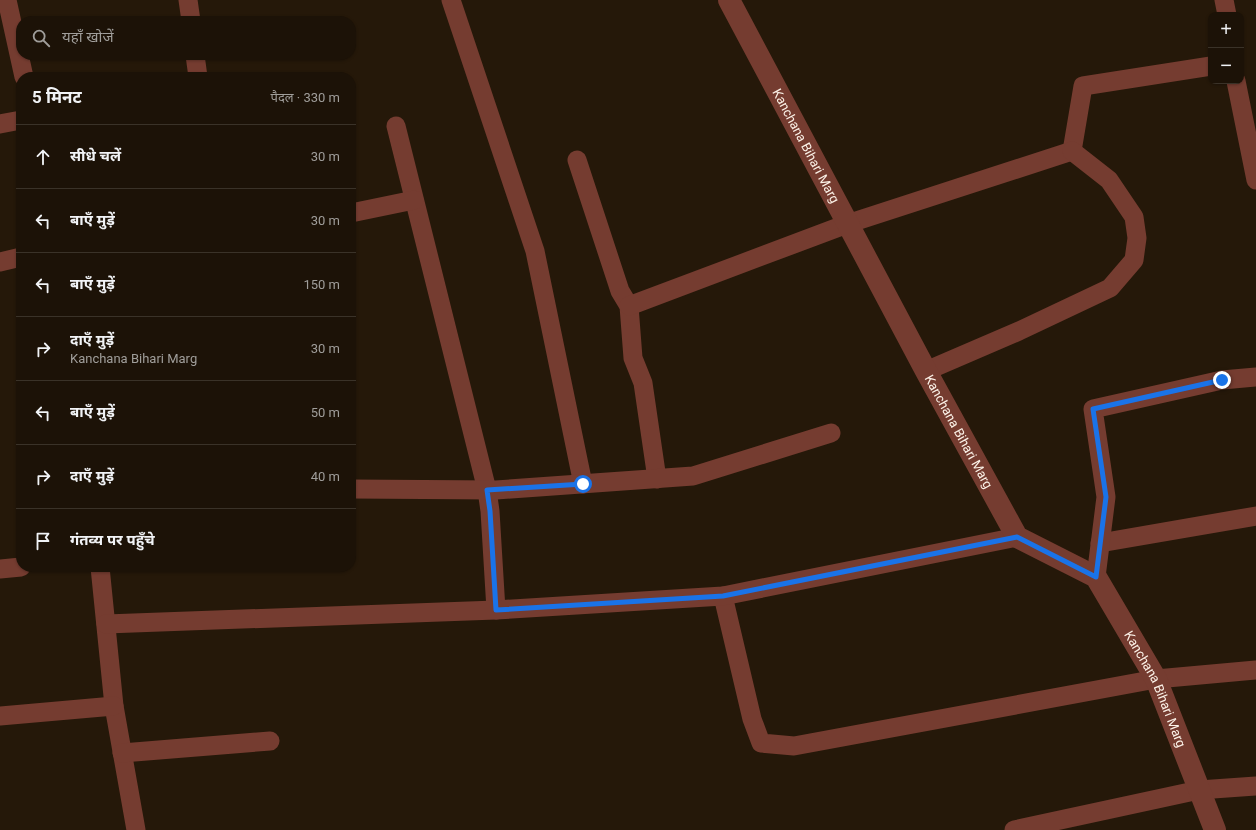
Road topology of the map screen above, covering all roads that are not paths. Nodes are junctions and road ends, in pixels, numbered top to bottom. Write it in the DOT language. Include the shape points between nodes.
graph roads {
  1 [pos="7,0"];
  2 [pos="188,0"];
  3 [pos="451,0"];
  4 [pos="729,0"];
  5 [pos="1224,0"];
  6 [pos="1227,12"];
  7 [pos="190,16"];
  8 [pos="16,41"];
  9 [pos="20,60"];
  10 [pos="196,60"];
  11 [pos="1208,66"];
  12 [pos="23,72"];
  13 [pos="197,72"];
  14 [pos="1237,84"];
  15 [pos="16,121"];
  16 [pos="0,124"];
  17 [pos="396,126"];
  18 [pos="1072,152"];
  19 [pos="577,160"];
  20 [pos="1256,180"];
  21 [pos="414,200"];
  22 [pos="356,212"];
  23 [pos="847,224"];
  24 [pos="16,258"];
  25 [pos="0,262"];
  26 [pos="629,306"];
  27 [pos="926,371"];
  28 [pos="1256,376"];
  29 [pos="831,433"];
  30 [pos="657,478"];
  31 [pos="583,484"];
  32 [pos="356,489"];
  33 [pos="487,490"];
  34 [pos="1256,516"];
  35 [pos="1017,537"];
  36 [pos="1100,543"];
  37 [pos="16,567"];
  38 [pos="0,569"];
  39 [pos="101,572"];
  40 [pos="1096,577"];
  41 [pos="723,596"];
  42 [pos="496,610"];
  43 [pos="106,624"];
  44 [pos="1256,670"];
  45 [pos="1156,678"];
  46 [pos="114,706"];
  47 [pos="0,716"];
  48 [pos="270,741"];
  49 [pos="122,753"];
  50 [pos="1256,786"];
  51 [pos="1199,790"];
  52 [pos="136,830"];
  53 [pos="1014,830"];
  54 [pos="1214,830"];
  1 -- 8 [label="street"];
  2 -- 7 [label="street"];
  3 -- 31 [label="street" via="535,251"];
  4 -- 23 [label="street, Kanchana Bihari Marg"];
  5 -- 6 [label="street"];
  9 -- 12 [label="street"];
  10 -- 13 [label="street"];
  11 -- 18 [label="street" via="1083,86"];
  14 -- 20 [label="street"];
  15 -- 16 [label="street"];
  17 -- 21 [label="street"];
  18 -- 23 [label="street"];
  18 -- 27 [label="street" via="1109,180 1134,217 1137,238 1134,260 1110,288"];
  19 -- 26 [label="street" via="620,291"];
  21 -- 22 [label="street"];
  21 -- 33 [label="street"];
  23 -- 26 [label="street"];
  23 -- 27 [label="street, Kanchana Bihari Marg"];
  24 -- 25 [label="street"];
  26 -- 30 [label="street" via="633,358 643,383"];
  27 -- 35 [label="street, Kanchana Bihari Marg"];
  28 -- 36 [label="street" via="1222,380 1093,409 1106,497"];
  29 -- 30 [label="street" via="693,476"];
  30 -- 31 [label="street"];
  31 -- 33 [label="street"];
  32 -- 33 [label="street"];
  33 -- 42 [label="street"];
  34 -- 36 [label="street"];
  35 -- 40 [label="street"];
  35 -- 41 [label="street"];
  36 -- 40 [label="street"];
  37 -- 38 [label="street"];
  39 -- 43 [label="street"];
  40 -- 45 [label="street, Kanchana Bihari Marg"];
  41 -- 42 [label="street"];
  41 -- 45 [label="street" via="752,720 761,743 794,746"];
  42 -- 43 [label="street"];
  43 -- 46 [label="street"];
  44 -- 45 [label="street"];
  45 -- 51 [label="street, Kanchana Bihari Marg"];
  46 -- 47 [label="street"];
  46 -- 49 [label="street"];
  48 -- 49 [label="street"];
  49 -- 52 [label="street"];
  50 -- 51 [label="street"];
  51 -- 53 [label="street"];
  51 -- 54 [label="street, Kanchana Bihari Marg"];
}
